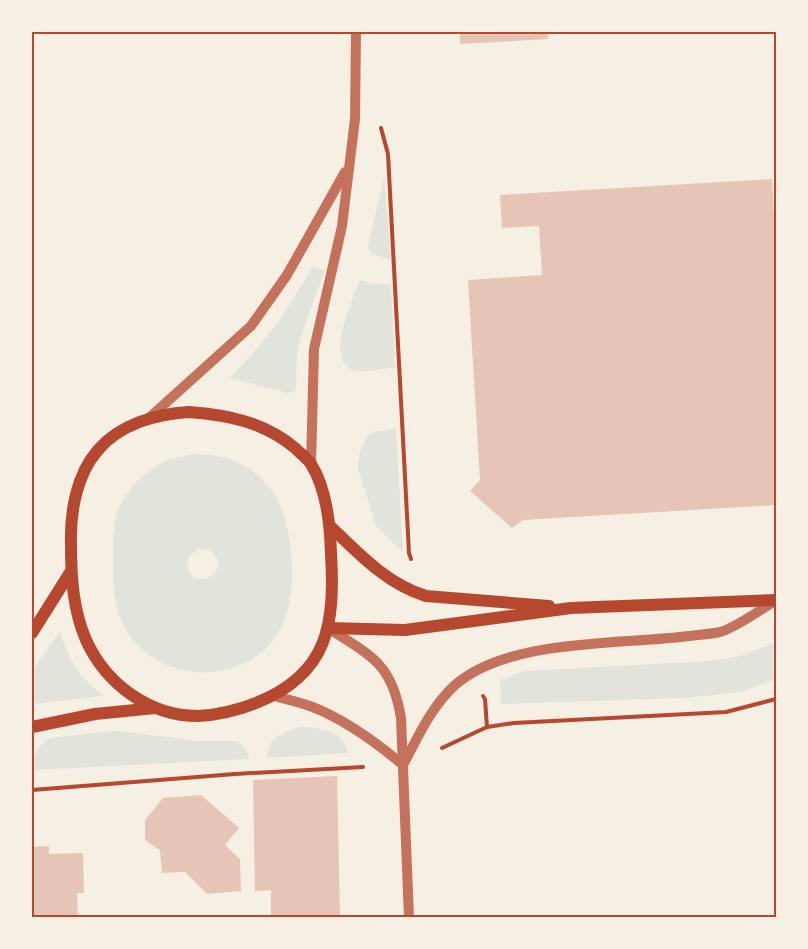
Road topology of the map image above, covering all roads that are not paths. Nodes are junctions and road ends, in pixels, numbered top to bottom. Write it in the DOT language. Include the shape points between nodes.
graph roads {
  1 [pos="356,32"];
  2 [pos="348,166"];
  3 [pos="149,418"];
  4 [pos="311,464"];
  5 [pos="330,526"];
  6 [pos="71,572"];
  7 [pos="777,600"];
  8 [pos="571,608"];
  9 [pos="328,628"];
  10 [pos="32,633"];
  11 [pos="274,696"];
  12 [pos="156,708"];
  13 [pos="32,727"];
  14 [pos="403,765"];
  15 [pos="409,918"];
  1 -- 2 [label="street" via="355,118"];
  2 -- 3 [label="street" via="287,275 251,326"];
  2 -- 4 [label="street" via="342,226 314,349"];
  3 -- 4 [label="main road" via="189,412 242,419 282,437"];
  3 -- 6 [label="main road" via="115,435 89,461 73,505"];
  4 -- 5 [label="main road"];
  5 -- 8 [label="main road" via="388,578 409,591 426,596"];
  5 -- 9 [label="main road" via="333,599"];
  6 -- 10 [label="main road"];
  6 -- 12 [label="main road" via="86,640 117,684"];
  7 -- 8 [label="main road"];
  7 -- 14 [label="street" via="722,632 512,655 456,684 433,711"];
  8 -- 9 [label="main road" via="405,630"];
  9 -- 11 [label="main road" via="312,665"];
  9 -- 14 [label="street" via="385,670 399,703"];
  11 -- 12 [label="main road" via="206,715 177,714"];
  11 -- 14 [label="street" via="312,706 379,744"];
  12 -- 13 [label="main road" via="95,714"];
  14 -- 15 [label="street"];
}
